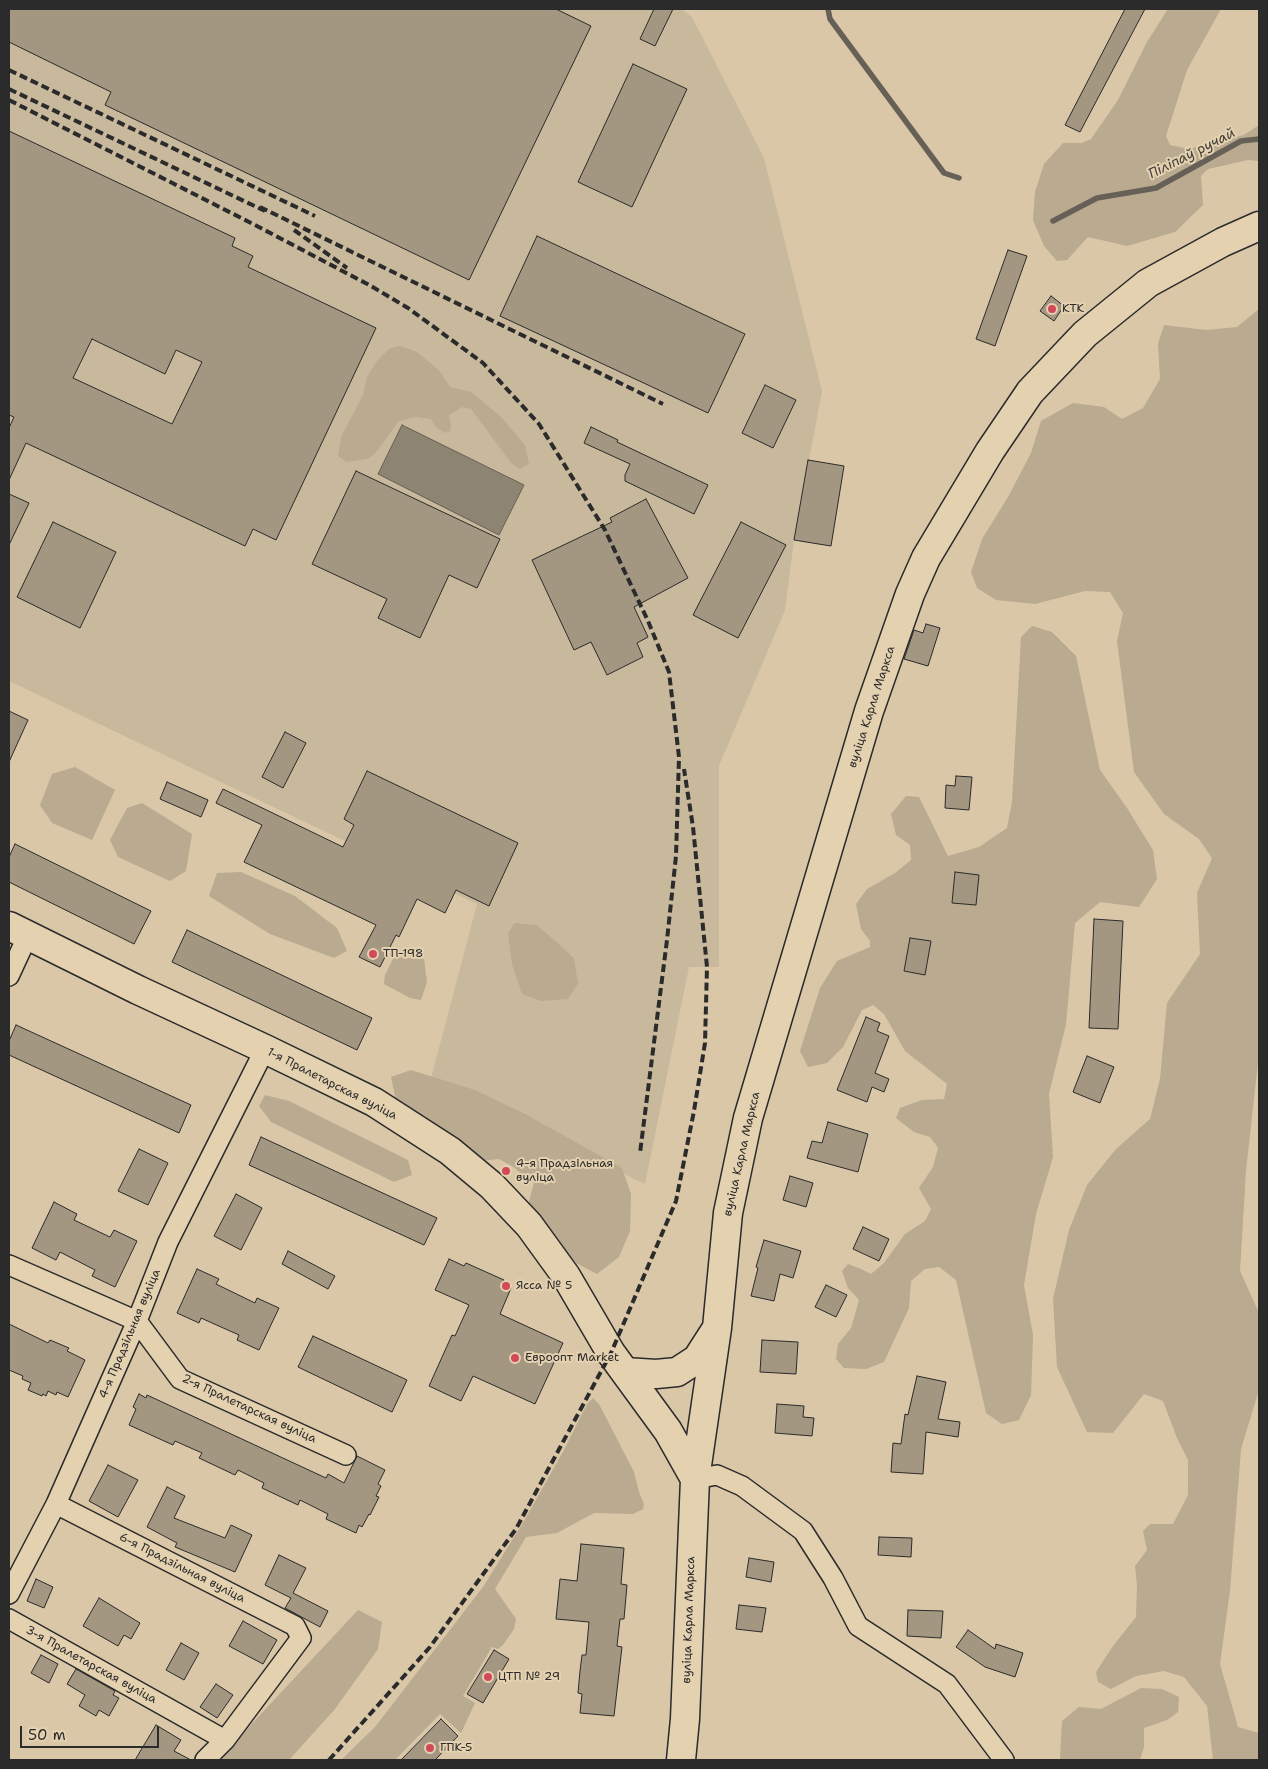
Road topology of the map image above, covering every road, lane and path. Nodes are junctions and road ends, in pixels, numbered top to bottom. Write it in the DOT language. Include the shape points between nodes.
graph roads {
  1 [pos="1259,226"];
  2 [pos="18,930"];
  3 [pos="9,976"];
  4 [pos="265,1048"];
  5 [pos="9,1265"];
  6 [pos="137,1321"];
  7 [pos="717,1328"];
  8 [pos="625,1372"];
  9 [pos="346,1455"];
  10 [pos="695,1479"];
  11 [pos="56,1504"];
  12 [pos="9,1594"];
  13 [pos="9,1619"];
  14 [pos="225,1740"];
  15 [pos="205,1760"];
  16 [pos="681,1760"];
  17 [pos="1004,1760"];
  1 -- 7 [label="main road, вуліца Карла Маркса" via="1148,283 1085,334 1030,392 990,451 926,558 869,711 748,1118 728,1213"];
  2 -- 3 [label="street"];
  2 -- 4 [label="main road, 1-я Пралетарская вуліца"];
  4 -- 6 [label="street, 4-я Прадзільная вуліца" via="168,1242"];
  4 -- 8 [label="main road, 1-я Пралетарская вуліца" via="374,1102 450,1150 477,1173 529,1225 561,1268"];
  5 -- 6 [label="street, 2-я Пралетарская вуліца"];
  6 -- 9 [label="street, 2-я Пралетарская вуліца" via="180,1379"];
  6 -- 11 [label="street, 4-я Прадзільная вуліца"];
  7 -- 8 [label="main road, вуліца Карла Маркса" via="697,1359 677,1372"];
  7 -- 10 [label="main road, вуліца Карла Маркса"];
  8 -- 10 [label="main road" via="668,1430"];
  10 -- 16 [label="main road, вуліца Карла Маркса"];
  10 -- 17 [label="street" via="716,1474 742,1486 803,1531 858,1626 947,1684"];
  11 -- 12 [label="street, 4-я Прадзільная вуліца"];
  11 -- 14 [label="street, 6-я Прадзільная вуліца" via="295,1626 301,1638"];
  13 -- 14 [label="street, 3-я Пралетарская вуліца"];
  14 -- 15 [label="street"];
}
